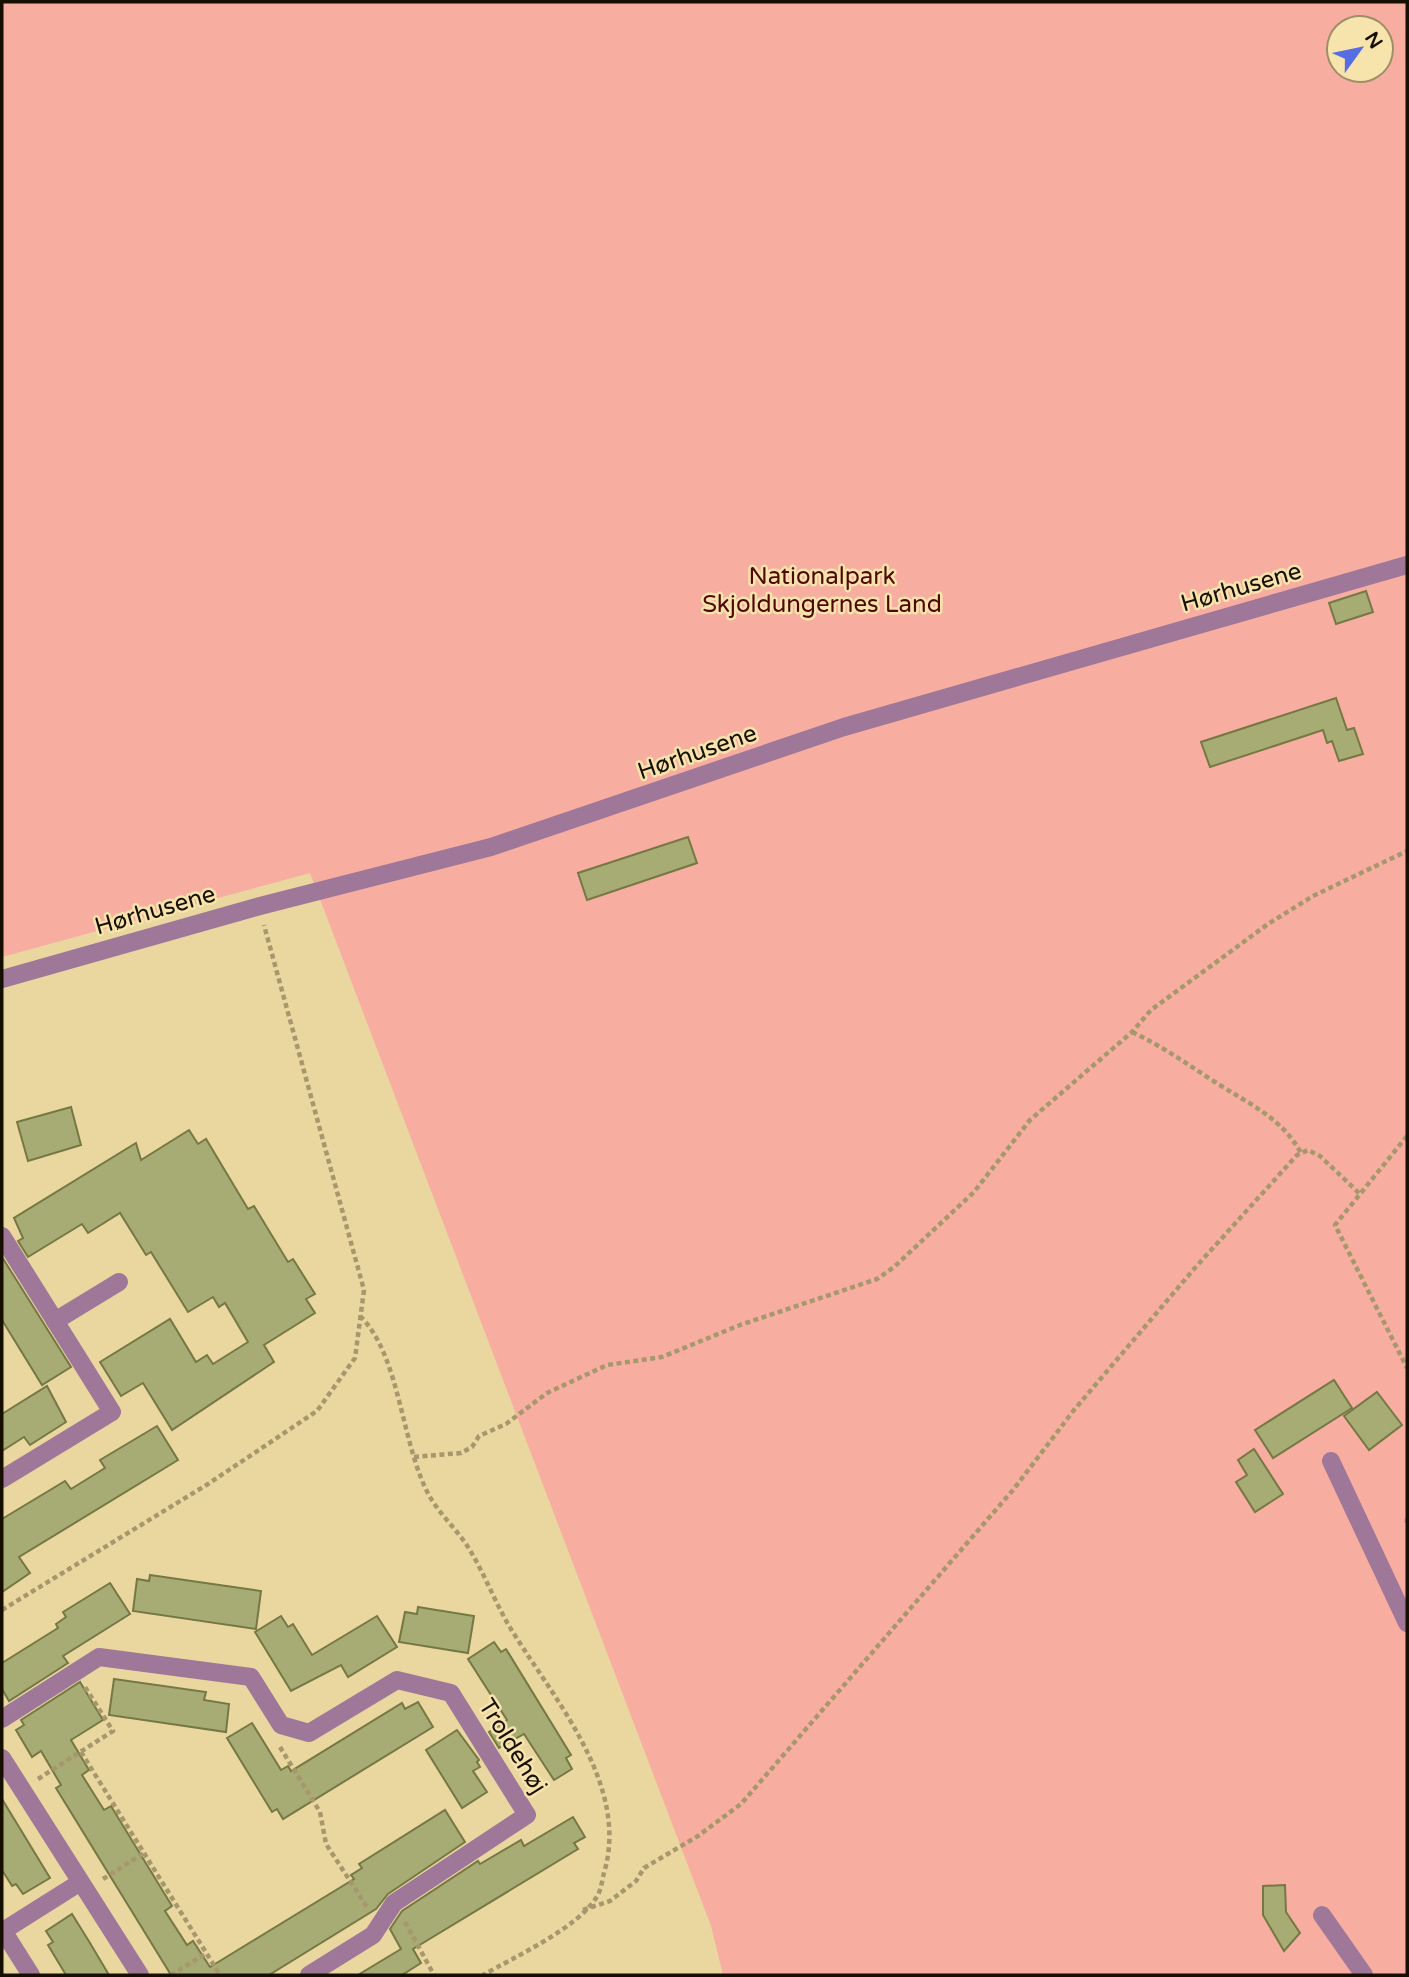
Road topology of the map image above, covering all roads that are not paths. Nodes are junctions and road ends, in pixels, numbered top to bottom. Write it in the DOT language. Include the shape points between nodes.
graph roads {
  1 [pos="1407,565"];
  2 [pos="2,979"];
  3 [pos="2,1236"];
  4 [pos="119,1282"];
  5 [pos="55,1321"];
  6 [pos="1331,1461"];
  7 [pos="2,1479"];
  8 [pos="1407,1623"];
  9 [pos="2,1719"];
  10 [pos="2,1758"];
  11 [pos="83,1886"];
  12 [pos="1322,1915"];
  13 [pos="2,1930"];
  14 [pos="30,1975"];
  15 [pos="140,1975"];
  16 [pos="309,1975"];
  17 [pos="1364,1975"];
  1 -- 2 [label="street, Hørhusene" via="844,727 491,847"];
  3 -- 5 [label="street"];
  4 -- 5 [label="street"];
  5 -- 7 [label="street" via="112,1412"];
  6 -- 8 [label="street"];
  9 -- 16 [label="street, Troldehøj" via="99,1657 251,1676 281,1725 309,1732 397,1680 451,1693 527,1815 394,1903 373,1935"];
  10 -- 11 [label="street"];
  11 -- 13 [label="street"];
  11 -- 15 [label="street"];
  12 -- 17 [label="street"];
  13 -- 14 [label="street"];
}
